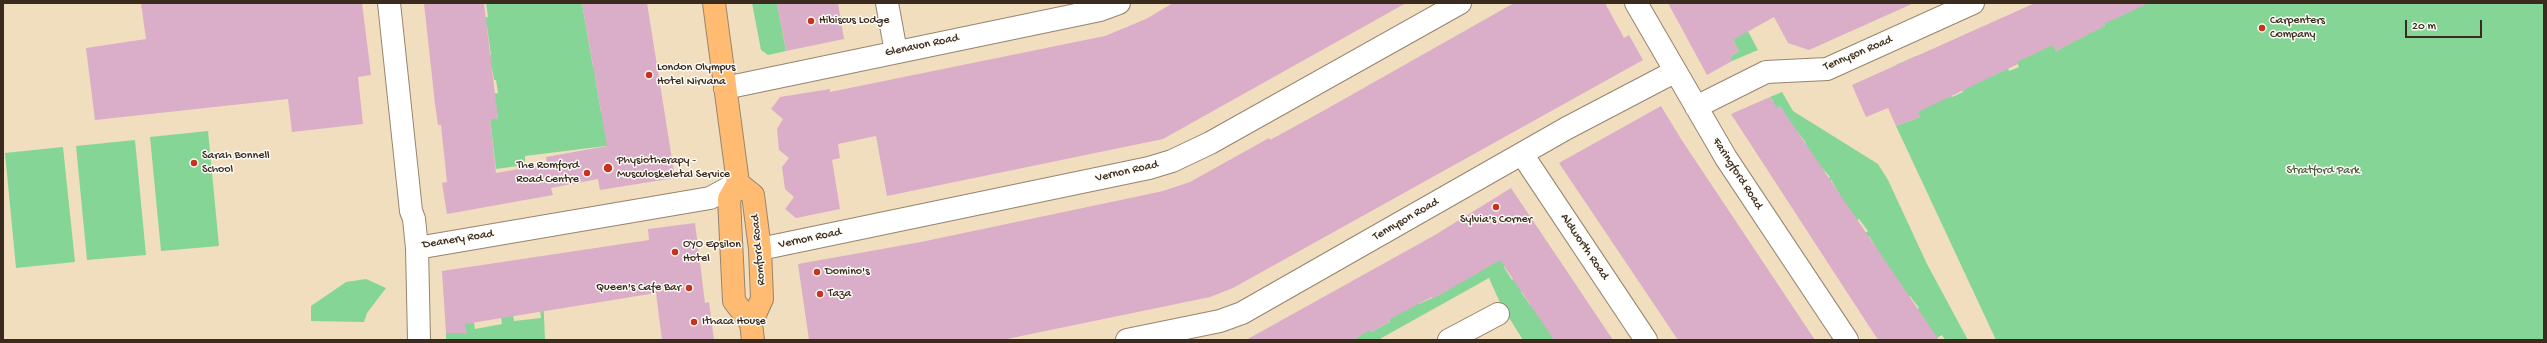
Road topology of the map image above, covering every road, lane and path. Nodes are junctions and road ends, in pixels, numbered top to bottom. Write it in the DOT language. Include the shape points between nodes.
graph roads {
  1 [pos="389,3"];
  2 [pos="714,3"];
  3 [pos="887,3"];
  4 [pos="1119,3"];
  5 [pos="1460,3"];
  6 [pos="1636,3"];
  7 [pos="1973,3"];
  8 [pos="896,52"];
  9 [pos="1674,72"];
  10 [pos="725,88"];
  11 [pos="1696,107"];
  12 [pos="1522,154"];
  13 [pos="738,183"];
  14 [pos="760,249"];
  15 [pos="417,254"];
  16 [pos="1498,314"];
  17 [pos="752,331"];
  18 [pos="419,340"];
  19 [pos="1127,340"];
  20 [pos="1449,340"];
  21 [pos="1646,340"];
  22 [pos="1847,340"];
  1 -- 15 [label="street, Deanery Road"];
  2 -- 10 [label="main road"];
  3 -- 8 [label="street"];
  4 -- 8 [label="street, Glenavon Road" via="1100,10"];
  5 -- 14 [label="street, Vernon Road" via="1210,143 1172,160 1149,168"];
  6 -- 9 [label="street, Faringford Road"];
  7 -- 11 [label="street, Tennyson Road" via="1827,69 1766,72"];
  8 -- 10 [label="street, Glenavon Road"];
  9 -- 11 [label="street, Faringford Road"];
  9 -- 12 [label="street, Tennyson Road"];
  10 -- 13 [label="main road"];
  11 -- 22 [label="street, Faringford Road" via="1726,158"];
  12 -- 19 [label="street, Tennyson Road" via="1242,313 1220,321"];
  12 -- 21 [label="street, Aldworth Road"];
  13 -- 14 [label="main road, Romford Road" via="753,195"];
  13 -- 15 [label="street, Deanery Road" via="710,198"];
  13 -- 17 [label="main road, Romford Road" via="729,198 734,301"];
  14 -- 17 [label="main road, Romford Road" via="762,299"];
  15 -- 18 [label="street"];
  16 -- 20 [label="street"];
}
